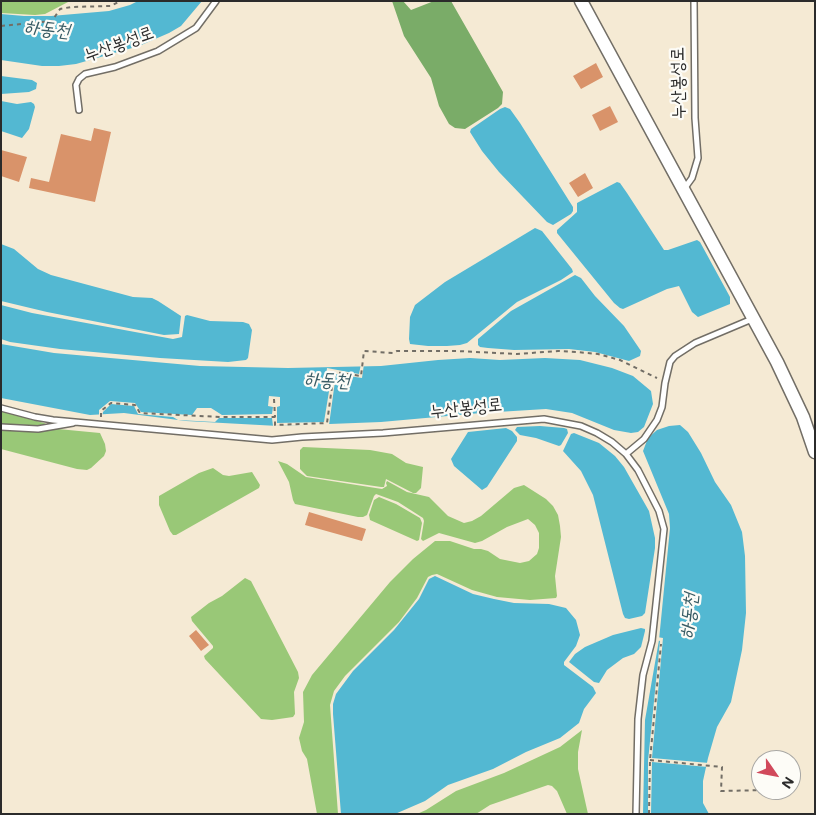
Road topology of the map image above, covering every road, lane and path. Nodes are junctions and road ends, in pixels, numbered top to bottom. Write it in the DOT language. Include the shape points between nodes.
graph roads {
  1 [pos="120,1"];
  2 [pos="216,1"];
  3 [pos="581,1"];
  4 [pos="694,1"];
  5 [pos="1,26"];
  6 [pos="79,110"];
  7 [pos="684,189"];
  8 [pos="754,318"];
  9 [pos="664,383"];
  10 [pos="274,399"];
  11 [pos="1,408"];
  12 [pos="275,417"];
  13 [pos="77,422"];
  14 [pos="100,424"];
  15 [pos="1,427"];
  16 [pos="815,452"];
  17 [pos="626,454"];
  18 [pos="662,639"];
  19 [pos="650,760"];
  20 [pos="751,790"];
  21 [pos="636,814"];
  22 [pos="650,814"];
  1 -- 5 [label="path" via="111,6 60,9 52,21"];
  2 -- 6 [label="lane, 누산봉성로" via="196,28 158,52 85,74 76,85"];
  3 -- 7 [label="street, 누산봉성로"];
  4 -- 7 [label="lane, 누산봉성로" via="698,158 692,178"];
  7 -- 8 [label="street, 누산봉성로"];
  8 -- 9 [label="lane" via="682,350 670,362"];
  8 -- 16 [label="street, 누산봉성로" via="803,417"];
  9 -- 12 [label="path" via="620,360 583,353 364,351 361,376 334,372 327,423 275,425"];
  9 -- 17 [label="lane" via="657,420 644,439"];
  10 -- 12 [label="path"];
  11 -- 13 [label="lane" via="35,417"];
  12 -- 14 [label="path" via="140,413 135,405 111,403 101,411"];
  13 -- 14 [label="lane, 누산봉성로"];
  13 -- 15 [label="lane" via="38,428"];
  14 -- 17 [label="lane, 누산봉성로" via="272,440 544,420 564,422 597,433"];
  17 -- 21 [label="lane, 누산봉성로" via="650,492 664,529 652,641 643,675 638,719"];
  18 -- 19 [label="path"];
  19 -- 20 [label="path" via="722,766 721,791"];
  19 -- 22 [label="path"];
}
